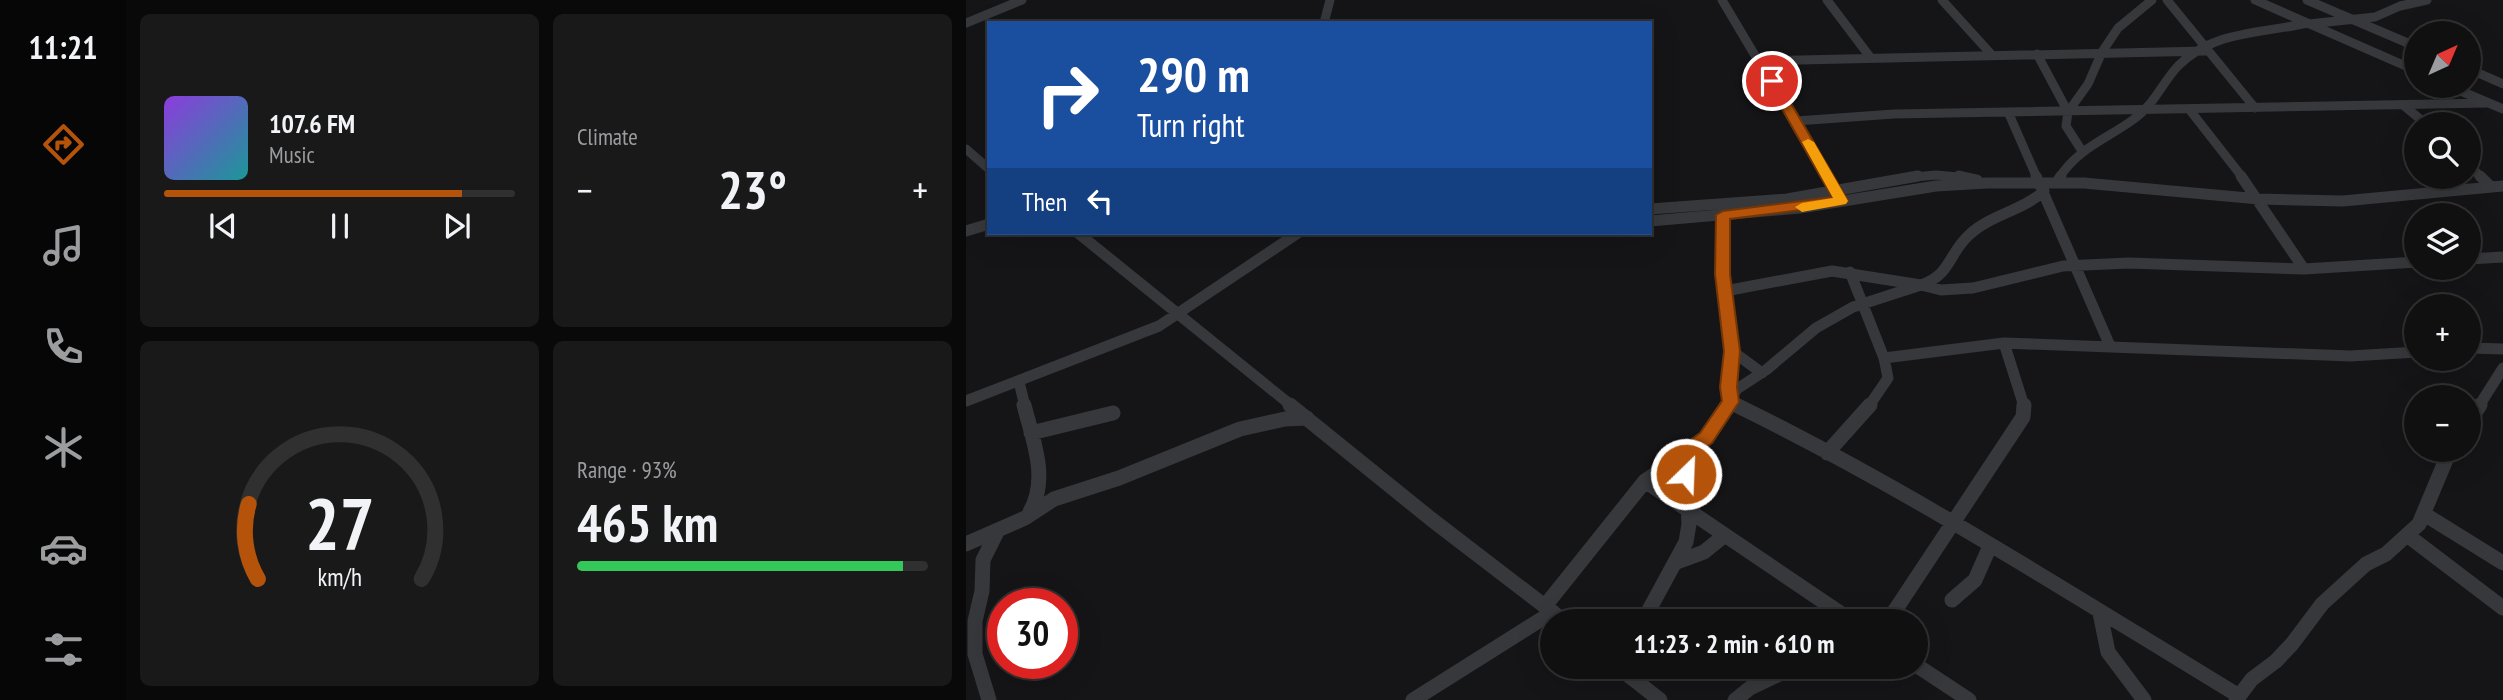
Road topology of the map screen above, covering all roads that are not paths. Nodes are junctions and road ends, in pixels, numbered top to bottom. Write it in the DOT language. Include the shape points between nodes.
graph roads {
  1 [pos="1022,0"];
  2 [pos="1330,0"];
  3 [pos="1722,0"];
  4 [pos="1826,0"];
  5 [pos="1942,0"];
  6 [pos="2152,0"];
  7 [pos="2167,0"];
  8 [pos="2255,0"];
  9 [pos="2307,0"];
  10 [pos="2427,0"];
  11 [pos="2350,18"];
  12 [pos="1325,21"];
  13 [pos="966,23"];
  14 [pos="2308,23"];
  15 [pos="2404,41"];
  16 [pos="2203,50"];
  17 [pos="2102,52"];
  18 [pos="1991,54"];
  19 [pos="2037,54"];
  20 [pos="1870,57"];
  21 [pos="1760,61"];
  22 [pos="2404,65"];
  23 [pos="2482,75"];
  24 [pos="2503,84"];
  25 [pos="2476,98"];
  26 [pos="2487,103"];
  27 [pos="2403,105"];
  28 [pos="2255,108"];
  29 [pos="2189,109"];
  30 [pos="2503,109"];
  31 [pos="2144,111"];
  32 [pos="2068,112"];
  33 [pos="2411,112"];
  34 [pos="2009,114"];
  35 [pos="1796,121"];
  36 [pos="966,149"];
  37 [pos="2082,151"];
  38 [pos="987,167"];
  39 [pos="2481,177"];
  40 [pos="2057,182"];
  41 [pos="2041,186"];
  42 [pos="2503,186"];
  43 [pos="2491,187"];
  44 [pos="1839,196"];
  45 [pos="2259,199"];
  46 [pos="1652,209"];
  47 [pos="1723,215"];
  48 [pos="1652,221"];
  49 [pos="987,224"];
  50 [pos="966,231"];
  51 [pos="1080,235"];
  52 [pos="1295,235"];
  53 [pos="2503,257"];
  54 [pos="2481,258"];
  55 [pos="2404,263"];
  56 [pos="2076,265"];
  57 [pos="2304,269"];
  58 [pos="1850,272"];
  59 [pos="1922,285"];
  60 [pos="1725,291"];
  61 [pos="1863,304"];
  62 [pos="1180,314"];
  63 [pos="2004,344"];
  64 [pos="2110,346"];
  65 [pos="2481,348"];
  66 [pos="2503,349"];
  67 [pos="1732,351"];
  68 [pos="2404,353"];
  69 [pos="1884,358"];
  70 [pos="2503,368"];
  71 [pos="1762,373"];
  72 [pos="1019,382"];
  73 [pos="966,401"];
  74 [pos="1731,402"];
  75 [pos="2481,403"];
  76 [pos="1113,413"];
  77 [pos="1307,418"];
  78 [pos="1031,433"];
  79 [pos="1690,451"];
  80 [pos="1827,453"];
  81 [pos="2445,462"];
  82 [pos="1645,481"];
  83 [pos="1687,509"];
  84 [pos="2424,514"];
  85 [pos="1025,518"];
  86 [pos="1950,524"];
  87 [pos="998,530"];
  88 [pos="1725,535"];
  89 [pos="2407,535"];
  90 [pos="966,544"];
  91 [pos="1990,546"];
  92 [pos="1677,562"];
  93 [pos="2503,563"];
  94 [pos="1952,600"];
  95 [pos="2503,608"];
  96 [pos="1549,609"];
  97 [pos="1557,609"];
  98 [pos="1649,609"];
  99 [pos="1834,609"];
  100 [pos="1896,609"];
  101 [pos="2100,613"];
  102 [pos="1540,622"];
  103 [pos="1928,673"];
  104 [pos="1635,679"];
  105 [pos="1768,679"];
  106 [pos="2238,698"];
  107 [pos="989,700"];
  108 [pos="1413,700"];
  109 [pos="1660,700"];
  110 [pos="1735,700"];
  111 [pos="1969,700"];
  112 [pos="2144,700"];
  1 -- 13 [label="street"];
  2 -- 12 [label="street"];
  3 -- 21 [label="street"];
  4 -- 20 [label="street"];
  5 -- 18 [label="street"];
  6 -- 17 [label="street" via="2118,28"];
  7 -- 16 [label="street"];
  8 -- 14 [label="street"];
  9 -- 11 [label="street"];
  10 -- 11 [label="street" via="2375,17"];
  11 -- 14 [label="street"];
  11 -- 15 [label="street"];
  14 -- 16 [label="street" via="2221,39"];
  14 -- 22 [label="street"];
  16 -- 17 [label="street"];
  16 -- 28 [label="street"];
  16 -- 31 [label="street" via="2173,71"];
  17 -- 19 [label="street"];
  17 -- 32 [label="street" via="2088,84"];
  18 -- 19 [label="street"];
  18 -- 20 [label="street"];
  19 -- 32 [label="street"];
  20 -- 21 [label="street"];
  21 -- 35 [label="street"];
  23 -- 24 [label="street"];
  25 -- 26 [label="street"];
  26 -- 27 [label="street"];
  26 -- 30 [label="street"];
  27 -- 28 [label="street"];
  27 -- 33 [label="street"];
  28 -- 29 [label="street"];
  29 -- 31 [label="street"];
  29 -- 45 [label="street"];
  31 -- 32 [label="street"];
  31 -- 37 [label="street"];
  32 -- 34 [label="street"];
  32 -- 37 [label="street" via="2066,126"];
  34 -- 35 [label="street" via="1894,114"];
  34 -- 41 [label="street"];
  35 -- 44 [label="street"];
  36 -- 38 [label="street"];
  37 -- 40 [label="street" via="2065,166"];
  39 -- 43 [label="street"];
  40 -- 41 [label="street"];
  40 -- 45 [label="street"];
  41 -- 44 [label="street" via="1987,183"];
  41 -- 56 [label="street"];
  41 -- 59 [label="street" via="2017,212 1975,230 1941,278"];
  42 -- 43 [label="street"];
  43 -- 45 [label="street" via="2343,201"];
  44 -- 46 [label="street"];
  44 -- 47 [label="street"];
  45 -- 57 [label="street"];
  47 -- 48 [label="street"];
  47 -- 60 [label="street"];
  49 -- 50 [label="street"];
  51 -- 62 [label="street"];
  52 -- 62 [label="street"];
  53 -- 54 [label="street"];
  55 -- 57 [label="street"];
  56 -- 57 [label="street"];
  56 -- 59 [label="street" via="1973,288 1941,290"];
  56 -- 64 [label="street"];
  58 -- 59 [label="street"];
  58 -- 60 [label="street" via="1807,274"];
  58 -- 61 [label="street"];
  59 -- 61 [label="street"];
  60 -- 67 [label="street"];
  61 -- 69 [label="street"];
  61 -- 71 [label="street" via="1816,328"];
  62 -- 72 [label="street" via="1143,334"];
  62 -- 77 [label="street"];
  63 -- 64 [label="street"];
  63 -- 69 [label="street"];
  63 -- 86 [label="street" via="2024,404 2023,416"];
  64 -- 68 [label="street" via="2351,356"];
  65 -- 66 [label="street"];
  67 -- 71 [label="street"];
  67 -- 74 [label="street"];
  69 -- 80 [label="street" via="1888,373 1884,387"];
  70 -- 75 [label="street"];
  71 -- 74 [label="street" via="1737,389"];
  72 -- 73 [label="street"];
  72 -- 78 [label="street"];
  74 -- 79 [label="street" via="1706,438"];
  74 -- 80 [label="street"];
  76 -- 78 [label="street"];
  77 -- 85 [label="street" via="1240,429 1054,499"];
  77 -- 96 [label="street"];
  78 -- 85 [label="street" via="1041,488"];
  79 -- 82 [label="street"];
  79 -- 83 [label="street"];
  80 -- 86 [label="street"];
  81 -- 84 [label="street"];
  82 -- 83 [label="street"];
  82 -- 97 [label="street"];
  83 -- 88 [label="street"];
  83 -- 92 [label="street" via="1688,533"];
  84 -- 89 [label="street"];
  84 -- 93 [label="street"];
  85 -- 87 [label="street"];
  86 -- 91 [label="street"];
  86 -- 100 [label="street"];
  87 -- 90 [label="street"];
  87 -- 107 [label="street" via="983,561 975,621 975,654"];
  88 -- 92 [label="street" via="1704,552"];
  88 -- 99 [label="street"];
  89 -- 95 [label="street"];
  89 -- 106 [label="street" via="2322,604 2276,661 2252,679"];
  91 -- 94 [label="street" via="1975,580"];
  91 -- 101 [label="street"];
  92 -- 98 [label="street"];
  101 -- 106 [label="street"];
  101 -- 112 [label="street" via="2108,652"];
  102 -- 108 [label="street"];
  103 -- 111 [label="street"];
  104 -- 109 [label="street"];
  105 -- 110 [label="street"];
}
